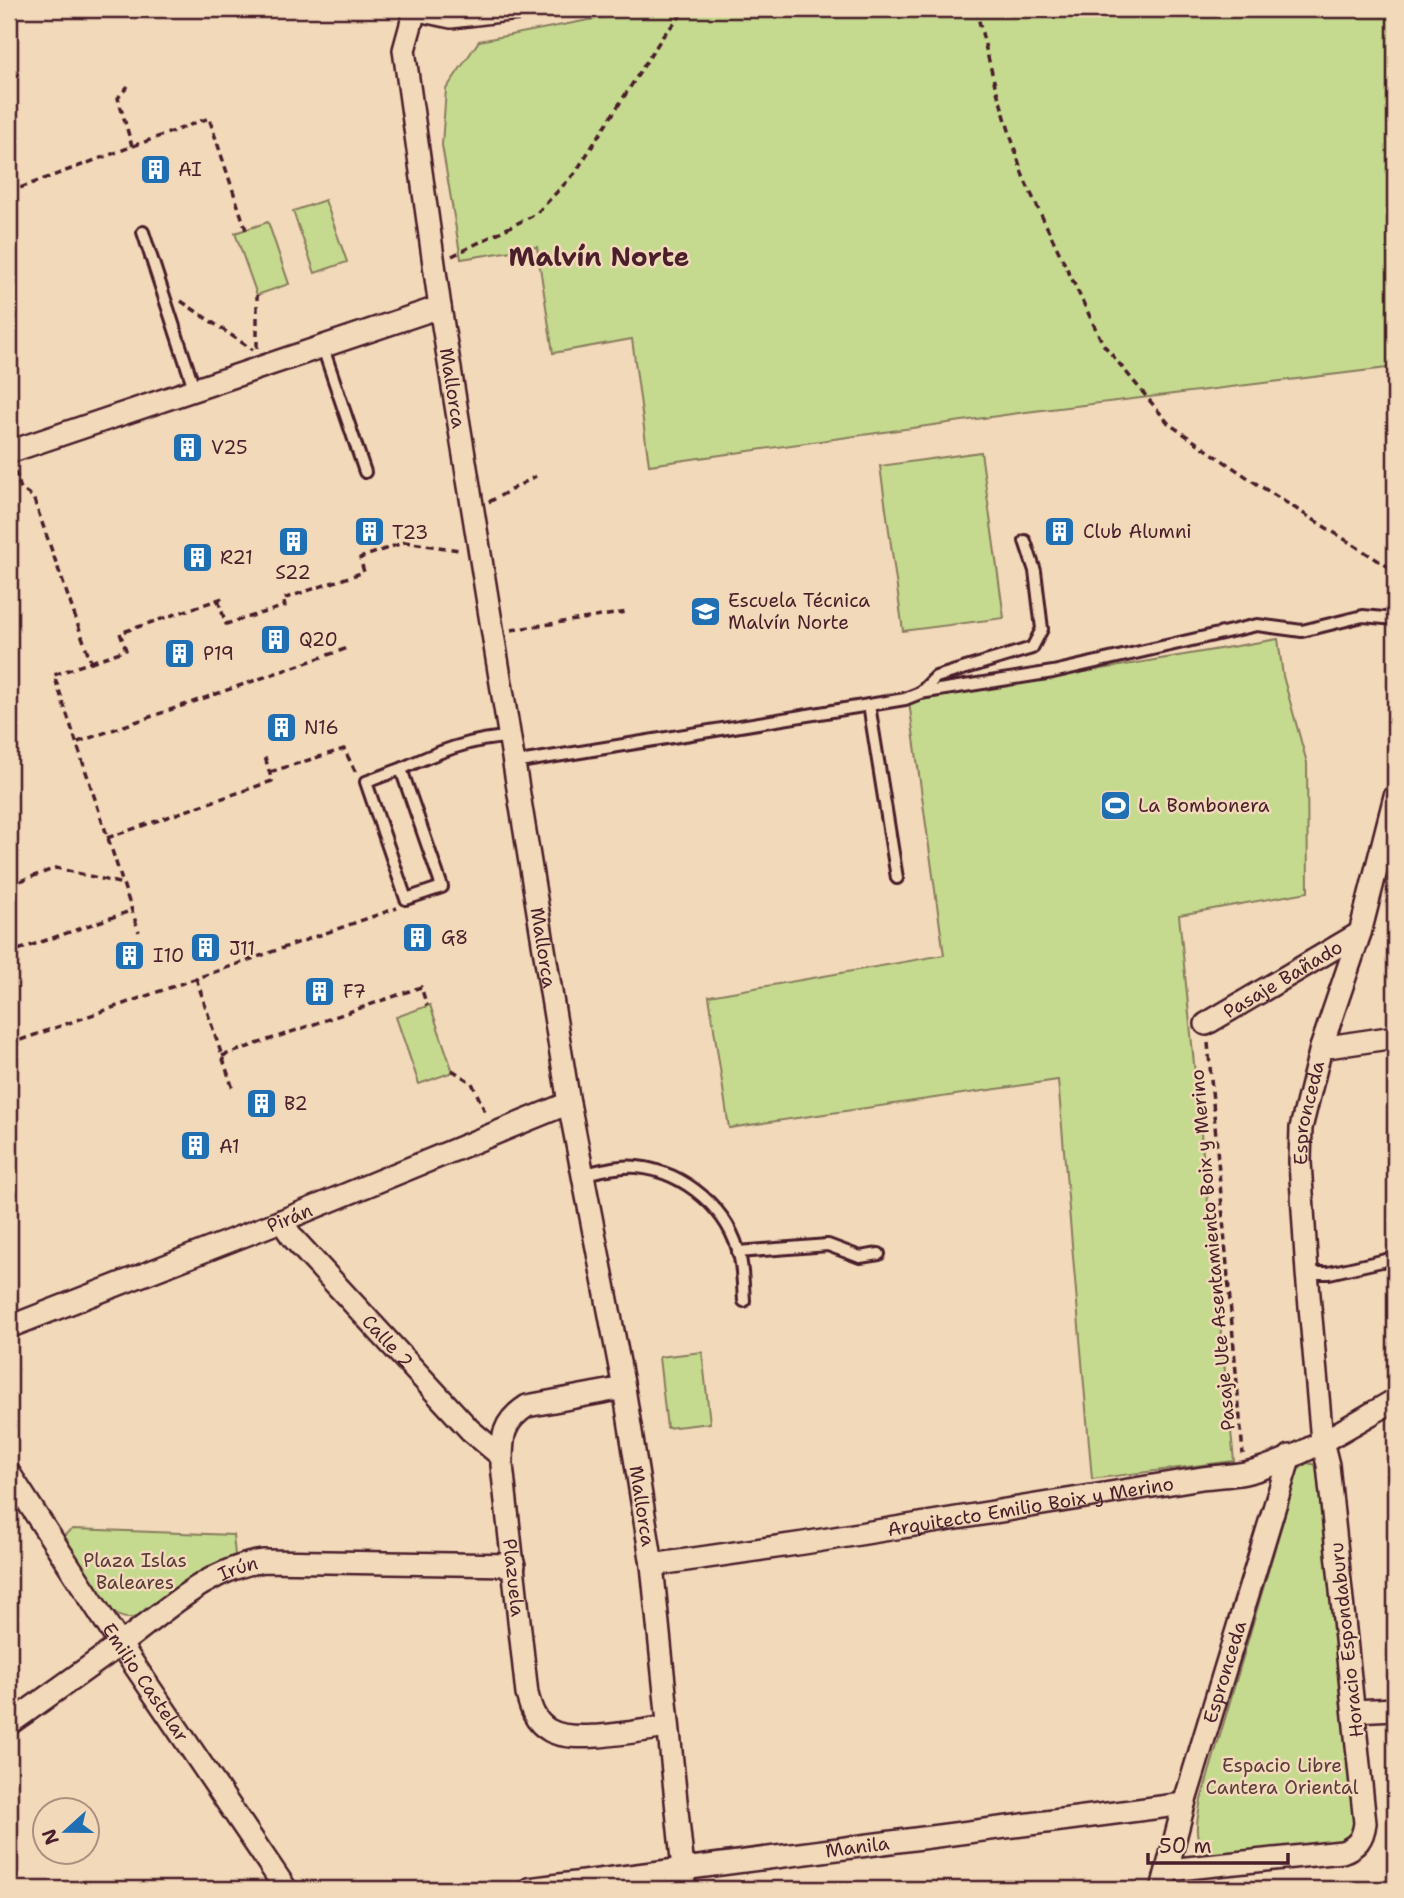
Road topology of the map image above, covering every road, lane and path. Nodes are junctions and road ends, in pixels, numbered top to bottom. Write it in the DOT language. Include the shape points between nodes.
graph roads {
  1 [pos="414,9"];
  2 [pos="686,9"];
  3 [pos="976,9"];
  4 [pos="504,10"];
  5 [pos="128,86"];
  6 [pos="132,146"];
  7 [pos="9,192"];
  8 [pos="246,230"];
  9 [pos="143,232"];
  10 [pos="434,264"];
  11 [pos="161,287"];
  12 [pos="257,295"];
  13 [pos="440,307"];
  14 [pos="321,345"];
  15 [pos="195,391"];
  16 [pos="9,452"];
  17 [pos="366,472"];
  18 [pos="536,475"];
  19 [pos="472,511"];
  20 [pos="1026,541"];
  21 [pos="479,551"];
  22 [pos="1395,571"];
  23 [pos="627,612"];
  24 [pos="1395,619"];
  25 [pos="493,633"];
  26 [pos="348,648"];
  27 [pos="91,662"];
  28 [pos="920,693"];
  29 [pos="869,705"];
  30 [pos="510,737"];
  31 [pos="78,742"];
  32 [pos="265,757"];
  33 [pos="513,763"];
  34 [pos="401,769"];
  35 [pos="270,772"];
  36 [pos="366,782"];
  37 [pos="1395,796"];
  38 [pos="107,838"];
  39 [pos="1387,858"];
  40 [pos="897,878"];
  41 [pos="123,884"];
  42 [pos="9,885"];
  43 [pos="406,899"];
  44 [pos="132,910"];
  45 [pos="139,932"];
  46 [pos="1360,933"];
  47 [pos="9,957"];
  48 [pos="196,978"];
  49 [pos="427,1006"];
  50 [pos="1206,1024"];
  51 [pos="1395,1037"];
  52 [pos="9,1044"];
  53 [pos="1321,1048"];
  54 [pos="222,1056"];
  55 [pos="452,1070"];
  56 [pos="233,1089"];
  57 [pos="569,1103"];
  58 [pos="495,1134"];
  59 [pos="583,1174"];
  60 [pos="281,1221"];
  61 [pos="738,1252"];
  62 [pos="879,1254"];
  63 [pos="1395,1258"];
  64 [pos="1307,1273"];
  65 [pos="744,1301"];
  66 [pos="9,1327"];
  67 [pos="624,1388"];
  68 [pos="1395,1400"];
  69 [pos="1322,1441"];
  70 [pos="1290,1456"];
  71 [pos="502,1457"];
  72 [pos="9,1473"];
  73 [pos="1245,1473"];
  74 [pos="514,1565"];
  75 [pos="652,1566"];
  76 [pos="120,1644"];
  77 [pos="1395,1709"];
  78 [pos="1354,1712"];
  79 [pos="9,1724"];
  80 [pos="668,1727"];
  81 [pos="1184,1804"];
  82 [pos="684,1880"];
  83 [pos="1165,1880"];
  84 [pos="286,1889"];
  85 [pos="529,1889"];
  1 -- 4 [label="street" via="450,17"];
  1 -- 10 [label="street, Mallorca" via="404,50"];
  2 -- 10 [label="path" via="663,36 575,173 536,214"];
  3 -- 22 [label="path" via="1028,189 1103,344 1169,424"];
  5 -- 6 [label="path" via="118,97"];
  6 -- 7 [label="path"];
  6 -- 8 [label="path" via="209,118"];
  9 -- 11 [label="lane"];
  10 -- 13 [label="street, Mallorca"];
  11 -- 12 [label="path" via="257,353"];
  11 -- 15 [label="lane"];
  13 -- 14 [label="street"];
  13 -- 19 [label="street, Mallorca"];
  14 -- 15 [label="street"];
  14 -- 17 [label="lane"];
  15 -- 16 [label="street"];
  16 -- 27 [label="path" via="21,489 33,497"];
  18 -- 19 [label="path"];
  19 -- 21 [label="street, Mallorca"];
  20 -- 28 [label="lane" via="1042,629 1032,648 936,677"];
  21 -- 25 [label="street, Mallorca"];
  21 -- 27 [label="path" via="405,542 360,558 364,572 283,599 285,606 226,624 220,599 120,633 126,650"];
  23 -- 25 [label="path"];
  24 -- 28 [label="lane" via="1363,616 1302,631 1257,625 1053,672"];
  25 -- 30 [label="street, Mallorca"];
  26 -- 31 [label="path"];
  27 -- 31 [label="path" via="54,675"];
  28 -- 29 [label="lane"];
  29 -- 33 [label="lane"];
  29 -- 40 [label="lane"];
  30 -- 33 [label="street, Mallorca"];
  30 -- 34 [label="lane" via="485,738"];
  31 -- 38 [label="path"];
  32 -- 35 [label="path"];
  33 -- 57 [label="street, Mallorca"];
  34 -- 36 [label="lane"];
  34 -- 43 [label="lane" via="442,887"];
  35 -- 36 [label="path" via="344,750 353,772"];
  35 -- 38 [label="path" via="272,780"];
  36 -- 43 [label="lane"];
  37 -- 39 [label="street, Espronceda"];
  38 -- 41 [label="path"];
  39 -- 46 [label="street, Espronceda"];
  41 -- 42 [label="path" via="56,868"];
  41 -- 44 [label="path"];
  43 -- 48 [label="path" via="399,908"];
  44 -- 45 [label="path"];
  44 -- 47 [label="path"];
  46 -- 50 [label="street, Pasaje Bañado"];
  46 -- 53 [label="street, Espronceda"];
  48 -- 52 [label="path"];
  48 -- 54 [label="path"];
  49 -- 54 [label="path" via="421,987"];
  50 -- 73 [label="path, Pasaje Ute Asentamiento Boix y Merino"];
  51 -- 53 [label="street"];
  53 -- 64 [label="street, Espronceda" via="1301,1128"];
  54 -- 56 [label="path"];
  55 -- 58 [label="path" via="472,1083"];
  57 -- 58 [label="street, Pirán"];
  57 -- 59 [label="street, Mallorca"];
  58 -- 60 [label="street, Pirán"];
  59 -- 61 [label="lane" via="636,1167 682,1181 718,1214 731,1231"];
  59 -- 67 [label="street, Mallorca"];
  60 -- 66 [label="street, Pirán"];
  60 -- 71 [label="street, Calle 2" via="470,1430"];
  61 -- 62 [label="lane" via="828,1245 860,1257"];
  61 -- 65 [label="lane"];
  63 -- 64 [label="lane" via="1329,1273"];
  64 -- 69 [label="street, Espronceda"];
  67 -- 71 [label="street, Plazuela" via="527,1406 515,1414 503,1434"];
  67 -- 75 [label="street, Mallorca"];
  68 -- 69 [label="street, Arquitecto Emilio Boix y Merino"];
  69 -- 70 [label="street, Arquitecto Emilio Boix y Merino"];
  69 -- 78 [label="street, Horacio Espondaburu"];
  70 -- 73 [label="street, Arquitecto Emilio Boix y Merino"];
  70 -- 81 [label="street, Espronceda"];
  71 -- 74 [label="street, Plazuela"];
  72 -- 76 [label="street, Emilio Castelar"];
  73 -- 75 [label="street, Arquitecto Emilio Boix y Merino"];
  74 -- 76 [label="street, Irún" via="244,1563 217,1575"];
  74 -- 80 [label="street, Plazuela" via="527,1694 538,1721 550,1731 579,1737"];
  75 -- 80 [label="street, Mallorca"];
  76 -- 79 [label="street, Irún"];
  76 -- 84 [label="street, Emilio Castelar"];
  77 -- 78 [label="street"];
  78 -- 83 [label="street, Horacio Espondaburu" via="1365,1823 1354,1848"];
  80 -- 82 [label="street, Mallorca"];
  81 -- 82 [label="street, Manila"];
  81 -- 83 [label="street, Espronceda"];
  82 -- 85 [label="street, Manila"];
}
